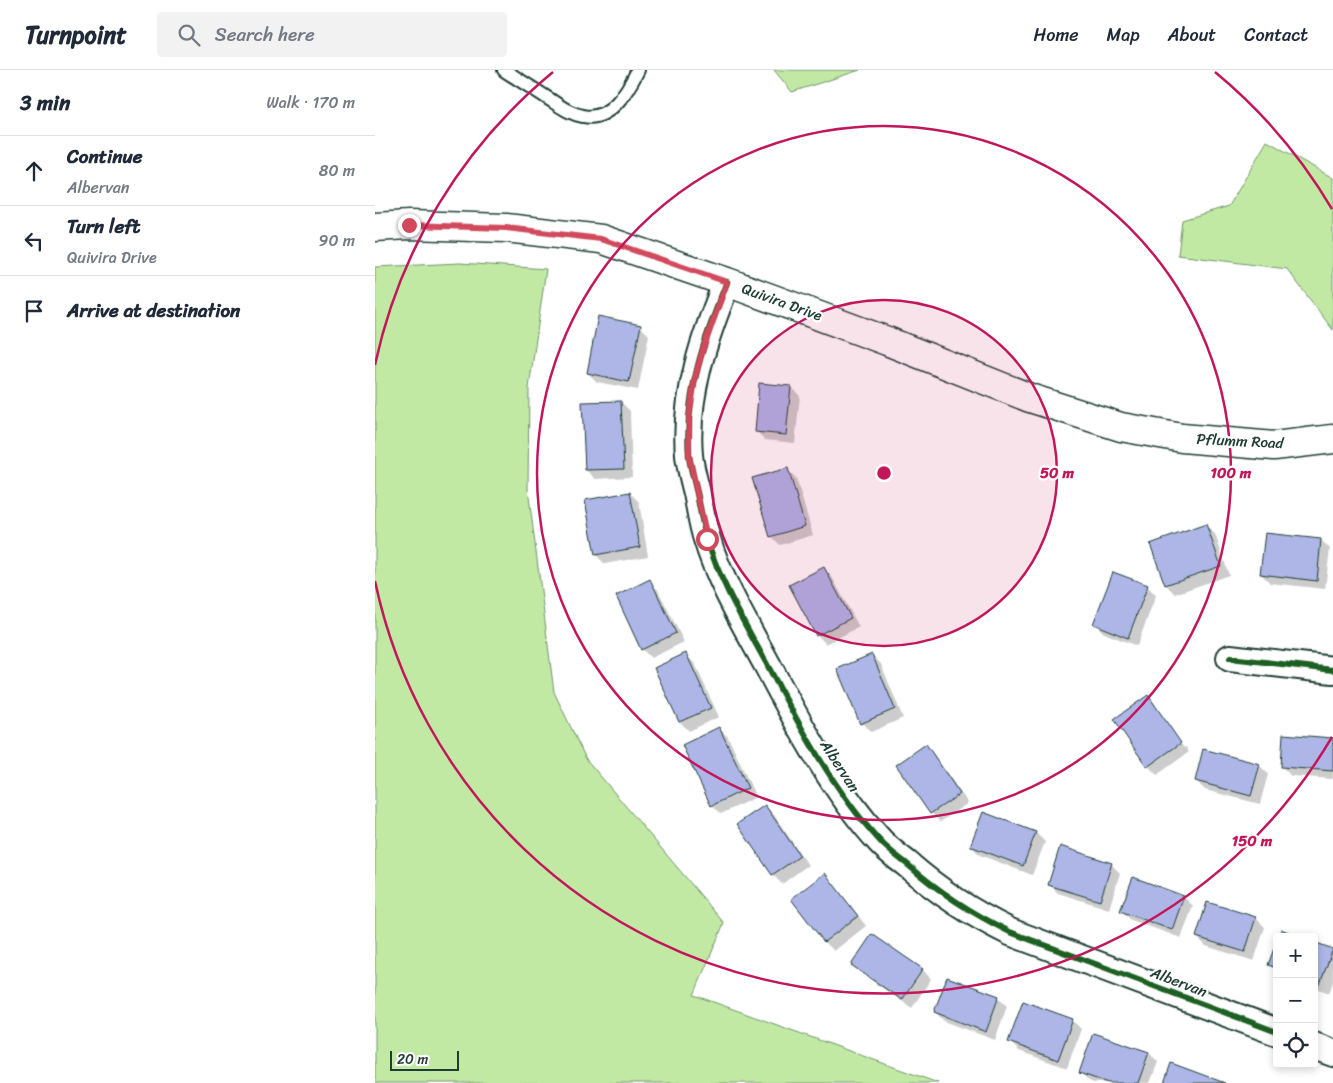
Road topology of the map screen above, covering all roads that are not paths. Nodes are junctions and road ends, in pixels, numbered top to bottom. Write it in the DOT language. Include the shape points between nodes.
graph roads {
  1 [pos="504,70"];
  2 [pos="638,70"];
  3 [pos="375,226"];
  4 [pos="727,282"];
  5 [pos="1148,432"];
  6 [pos="1333,439"];
  7 [pos="1230,658"];
  8 [pos="1333,670"];
  9 [pos="1273,1031"];
  10 [pos="1318,1047"];
  11 [pos="1333,1053"];
  1 -- 2 [label="lane" via="568,111 585,117 602,114 619,102"];
  3 -- 4 [label="main road, Quivira Drive" via="506,228 601,239"];
  4 -- 5 [label="main road, Quivira Drive" via="1030,398 1121,427"];
  4 -- 9 [label="street, Albervan" via="703,349 689,418 689,456 707,539 740,614 801,730 849,803 881,842 949,898 979,917 1010,932"];
  5 -- 6 [label="main road, Pflumm Road" via="1274,446"];
  7 -- 8 [label="street"];
  10 -- 11 [label="street"];
}
